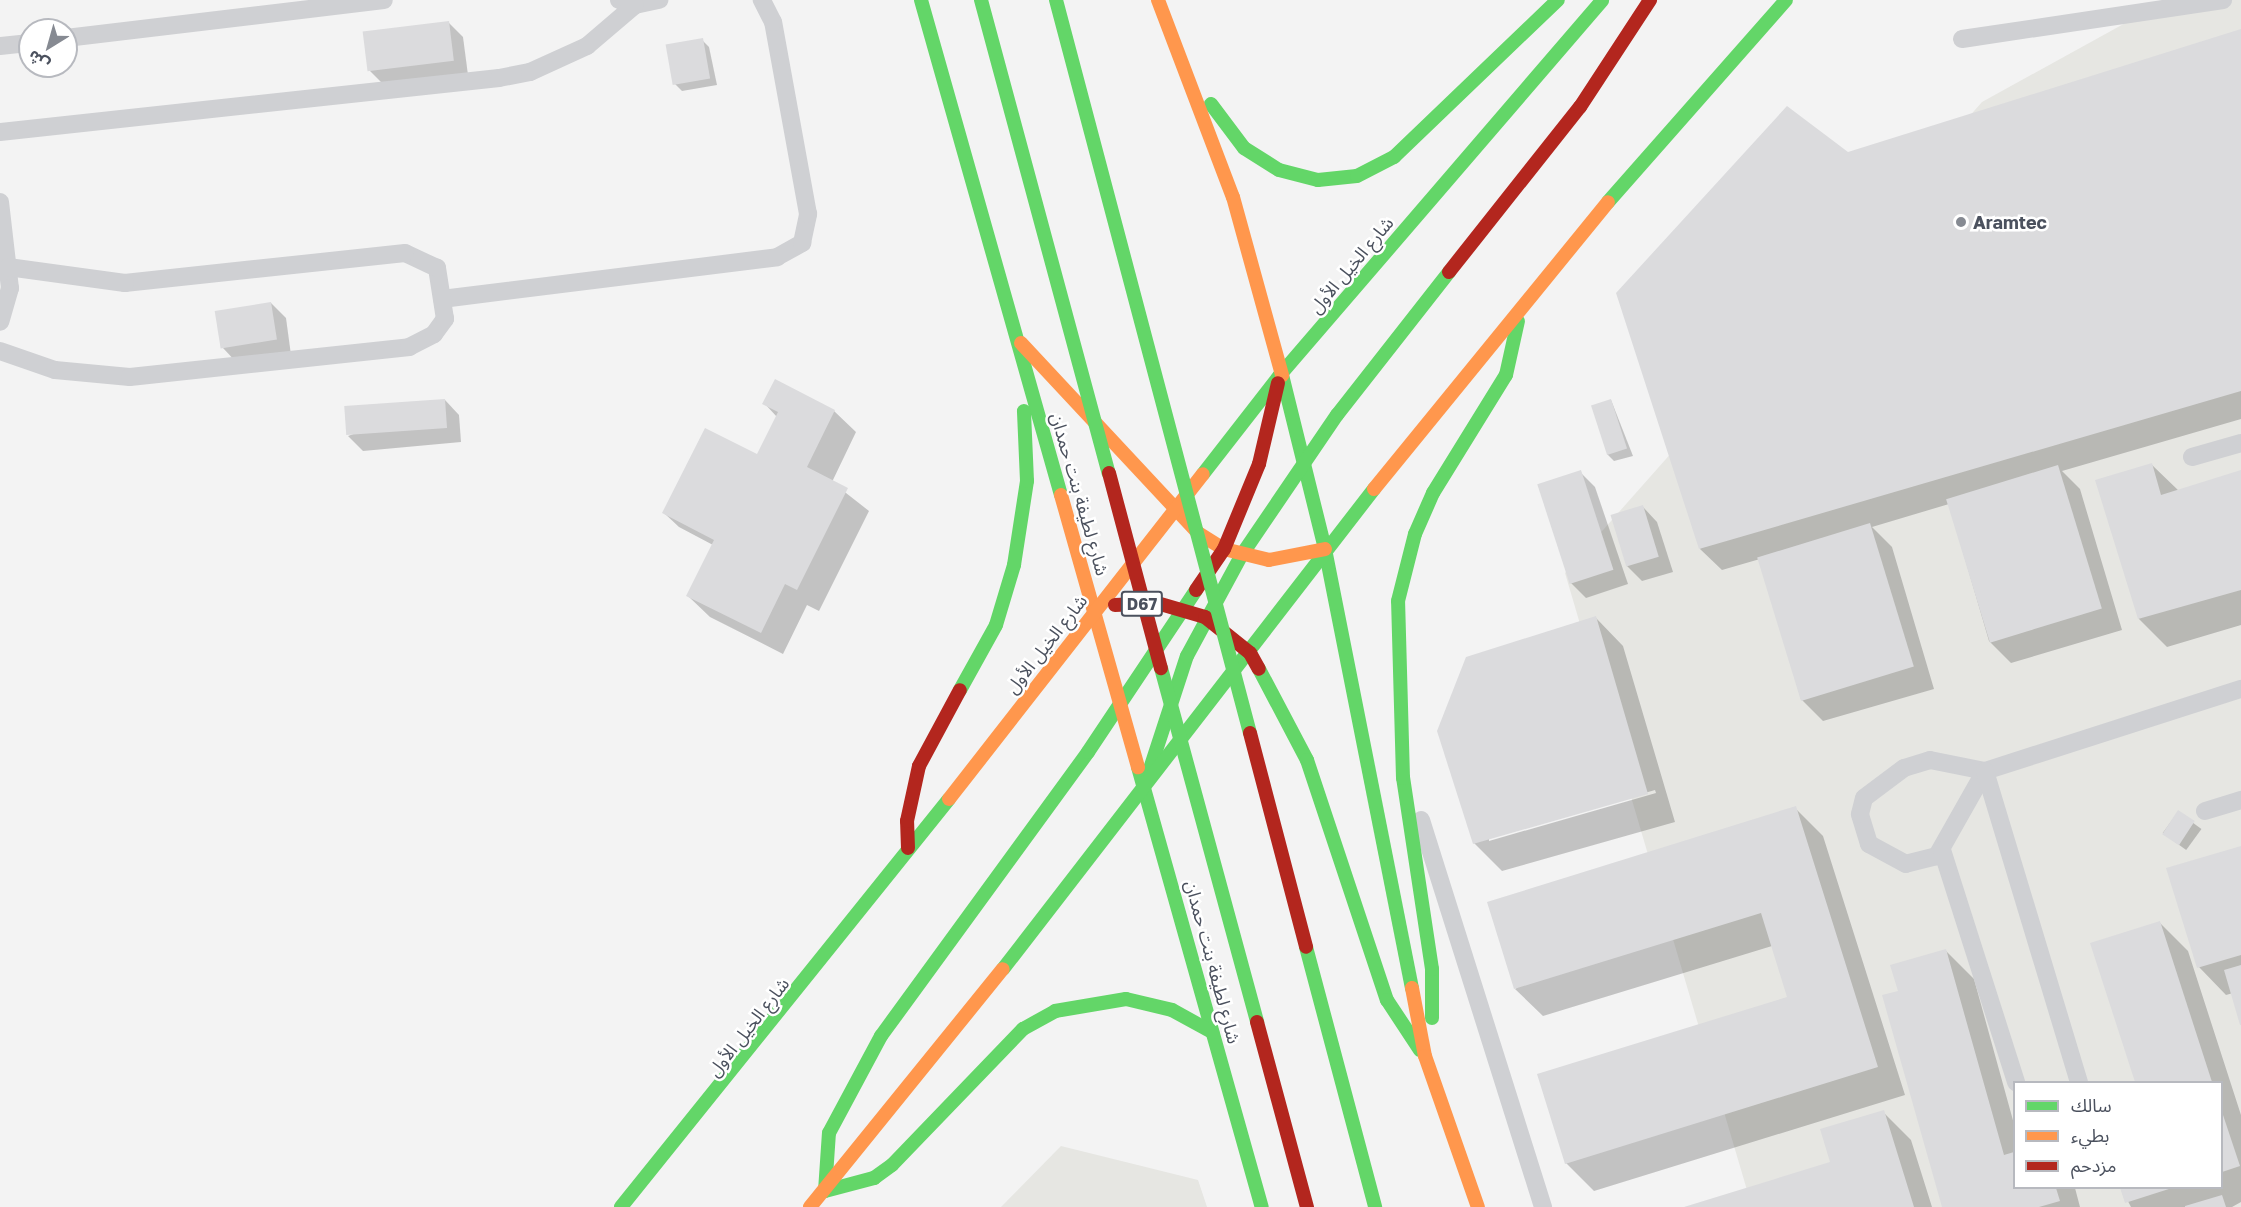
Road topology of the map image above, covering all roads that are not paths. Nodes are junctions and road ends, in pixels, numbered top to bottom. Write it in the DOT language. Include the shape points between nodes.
graph roads {
  1 [pos="384,0"];
  2 [pos="659,0"];
  3 [pos="762,0"];
  4 [pos="921,0"];
  5 [pos="981,0"];
  6 [pos="1056,0"];
  7 [pos="1158,0"];
  8 [pos="1558,0"];
  9 [pos="1602,0"];
  10 [pos="1650,0"];
  11 [pos="1786,0"];
  12 [pos="2223,0"];
  13 [pos="627,2"];
  14 [pos="78,37"];
  15 [pos="1962,39"];
  16 [pos="18,44"];
  17 [pos="0,46"];
  18 [pos="1178,52"];
  19 [pos="0,132"];
  20 [pos="0,202"];
  21 [pos="8,267"];
  22 [pos="442,299"];
  23 [pos="1519,318"];
  24 [pos="0,322"];
  25 [pos="1016,338"];
  26 [pos="0,351"];
  27 [pos="1280,375"];
  28 [pos="2241,443"];
  29 [pos="2192,457"];
  30 [pos="1304,463"];
  31 [pos="1176,510"];
  32 [pos="1224,549"];
  33 [pos="1325,549"];
  34 [pos="1240,556"];
  35 [pos="1095,609"];
  36 [pos="1187,609"];
  37 [pos="1205,616"];
  38 [pos="1250,653"];
  39 [pos="2241,689"];
  40 [pos="1120,705"];
  41 [pos="1985,771"];
  42 [pos="1402,778"];
  43 [pos="1144,791"];
  44 [pos="2241,800"];
  45 [pos="2205,811"];
  46 [pos="908,848"];
  47 [pos="1942,850"];
  48 [pos="1212,1032"];
  49 [pos="1425,1056"];
  50 [pos="2015,1081"];
  51 [pos="2078,1081"];
  52 [pos="825,1191"];
  53 [pos="621,1207"];
  54 [pos="810,1207"];
  55 [pos="1262,1207"];
  56 [pos="1307,1207"];
  57 [pos="1375,1207"];
  58 [pos="1478,1207"];
  59 [pos="1543,1207"];
  1 -- 14 [label="lane"];
  2 -- 13 [label="lane"];
  3 -- 22 [label="lane" via="773,22 808,214 802,243 777,257"];
  4 -- 25 [label="main road, شارع لطيفة بنت حمدان / D67"];
  5 -- 56 [label="main road, شارع لطيفة بنت حمدان / D67, bridge"];
  6 -- 57 [label="main road, bridge"];
  7 -- 18 [label="main road"];
  8 -- 18 [label="main road" via="1394,157 1338,180 1279,170 1244,148"];
  9 -- 27 [label="main road, شارع الخيل الأول"];
  10 -- 30 [label="main road" via="1580,107"];
  11 -- 23 [label="main road" via="1673,123"];
  12 -- 15 [label="lane"];
  13 -- 19 [label="lane" via="587,46 509,76"];
  16 -- 17 [label="lane"];
  18 -- 27 [label="main road" via="1233,197"];
  20 -- 21 [label="lane"];
  21 -- 22 [label="lane" via="125,283 405,253 437,268"];
  21 -- 24 [label="lane" via="10,288"];
  22 -- 26 [label="lane" via="445,319 434,334 410,347 130,377 55,370"];
  23 -- 33 [label="main road"];
  23 -- 42 [label="main road" via="1506,375 1432,493 1415,534 1397,621"];
  25 -- 31 [label="main road"];
  25 -- 35 [label="main road, شارع لطيفة بنت حمدان / D67"];
  25 -- 46 [label="main road" via="1027,481 1022,530 996,625 919,766 909,812"];
  27 -- 30 [label="main road"];
  27 -- 31 [label="main road, شارع الخيل الأول"];
  27 -- 32 [label="main road" via="1260,464"];
  28 -- 29 [label="lane"];
  30 -- 33 [label="main road"];
  30 -- 34 [label="main road"];
  31 -- 32 [label="main road"];
  31 -- 35 [label="main road, شارع الخيل الأول"];
  32 -- 34 [label="main road"];
  32 -- 36 [label="main road"];
  33 -- 34 [label="main road" via="1298,558"];
  33 -- 38 [label="main road"];
  33 -- 49 [label="main road"];
  34 -- 37 [label="main road"];
  35 -- 36 [label="main road" via="1157,603"];
  35 -- 40 [label="main road, شارع لطيفة بنت حمدان / D67"];
  35 -- 46 [label="main road, شارع الخيل الأول"];
  36 -- 37 [label="main road"];
  36 -- 40 [label="main road"];
  37 -- 38 [label="main road"];
  37 -- 43 [label="main road" via="1170,699"];
  38 -- 43 [label="main road"];
  38 -- 49 [label="main road" via="1307,760 1387,999"];
  39 -- 41 [label="lane"];
  40 -- 43 [label="main road, شارع لطيفة بنت حمدان / D67"];
  40 -- 52 [label="main road" via="858,1073 829,1133"];
  41 -- 47 [label="lane"];
  41 -- 47 [label="lane" via="1930,760 1887,776 1864,798 1862,830 1880,853 1906,864"];
  41 -- 51 [label="lane"];
  42 -- 49 [label="main road" via="1434,993"];
  42 -- 59 [label="lane" via="1430,843"];
  43 -- 48 [label="main road, شارع لطيفة بنت حمدان / D67"];
  43 -- 52 [label="main road"];
  44 -- 45 [label="lane"];
  46 -- 53 [label="main road, شارع الخيل الأول" via="678,1144"];
  47 -- 50 [label="lane"];
  48 -- 52 [label="main road" via="1172,1010 1126,999 1055,1011 1023,1029 892,1165 864,1182"];
  48 -- 55 [label="main road, شارع لطيفة بنت حمدان / D67"];
  49 -- 58 [label="main road"];
  52 -- 54 [label="main road"];
}
